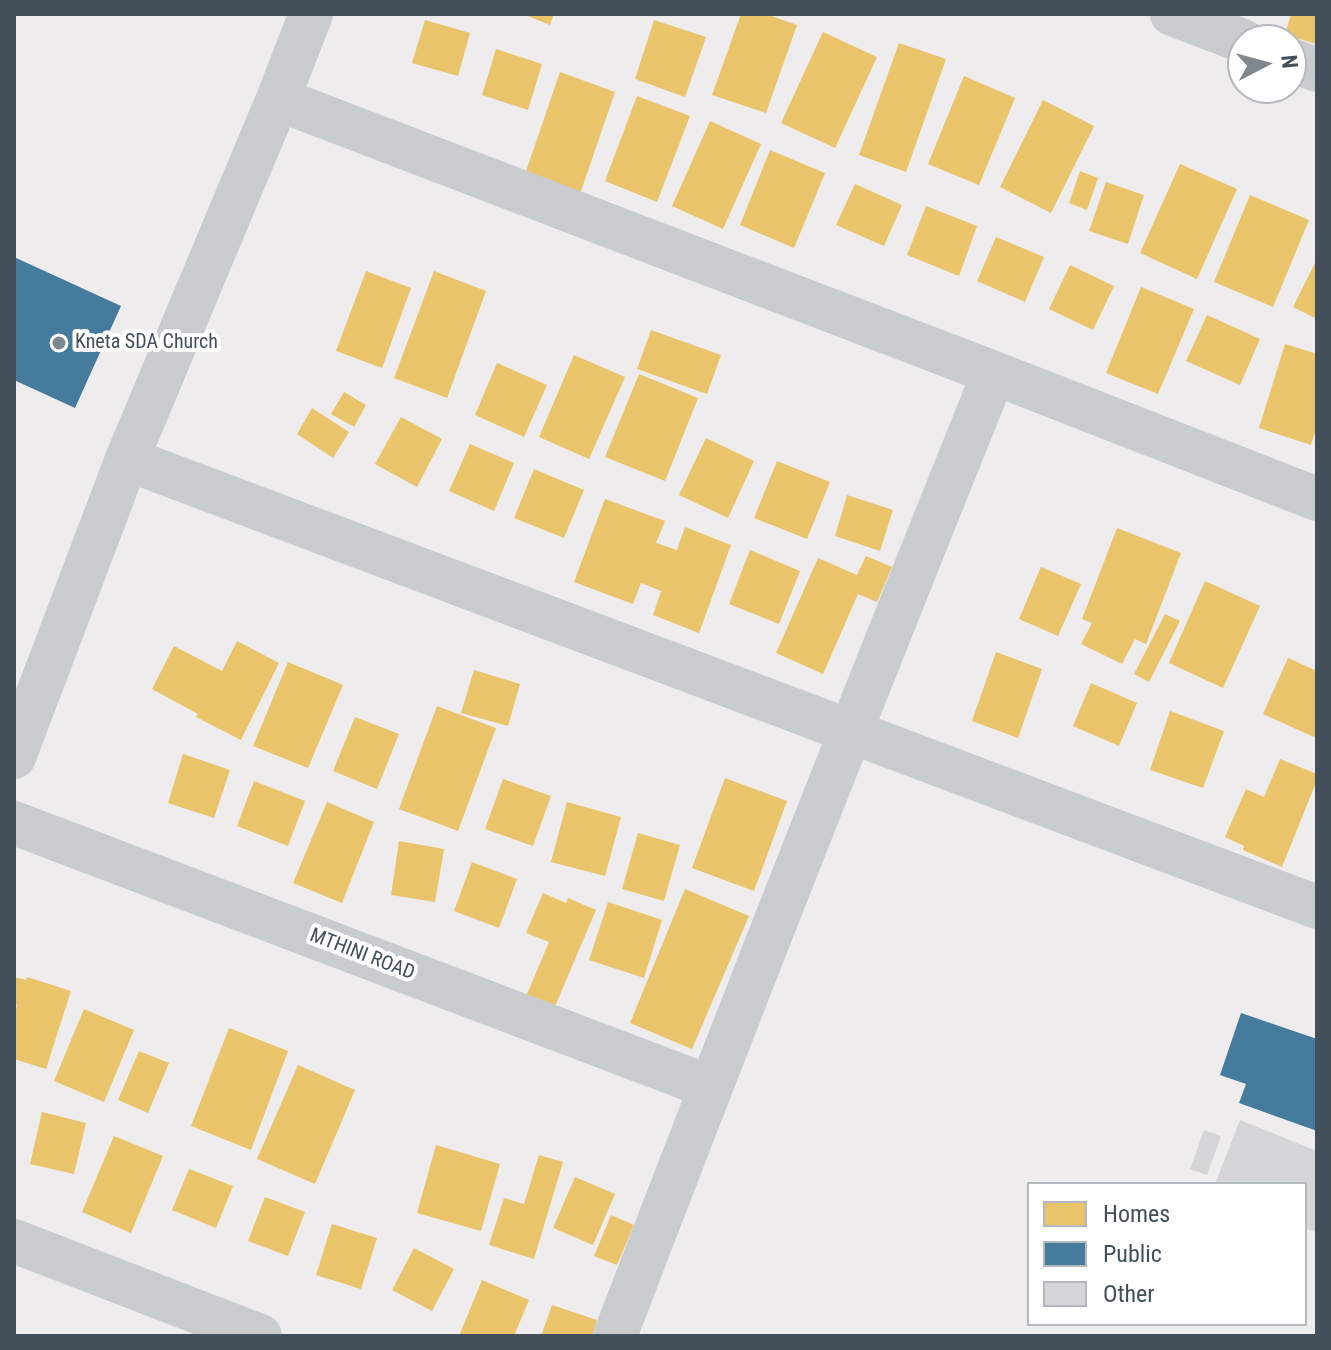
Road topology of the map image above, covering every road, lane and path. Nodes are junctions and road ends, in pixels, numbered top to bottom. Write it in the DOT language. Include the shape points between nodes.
graph roads {
  1 [pos="311,14"];
  2 [pos="1172,14"];
  3 [pos="1227,35"];
  4 [pos="278,99"];
  5 [pos="994,373"];
  6 [pos="127,459"];
  7 [pos="1317,499"];
  8 [pos="850,731"];
  9 [pos="14,757"];
  10 [pos="14,823"];
  11 [pos="1317,907"];
  12 [pos="710,1087"];
  13 [pos="14,1241"];
  14 [pos="260,1336"];
  15 [pos="615,1336"];
  1 -- 4 [label="street"];
  2 -- 3 [label="street"];
  4 -- 5 [label="street"];
  4 -- 6 [label="street"];
  5 -- 7 [label="street"];
  5 -- 8 [label="street"];
  6 -- 8 [label="street"];
  6 -- 9 [label="street"];
  8 -- 11 [label="street"];
  8 -- 12 [label="street"];
  10 -- 12 [label="street, MTHINI ROAD"];
  12 -- 15 [label="street"];
  13 -- 14 [label="street"];
}
